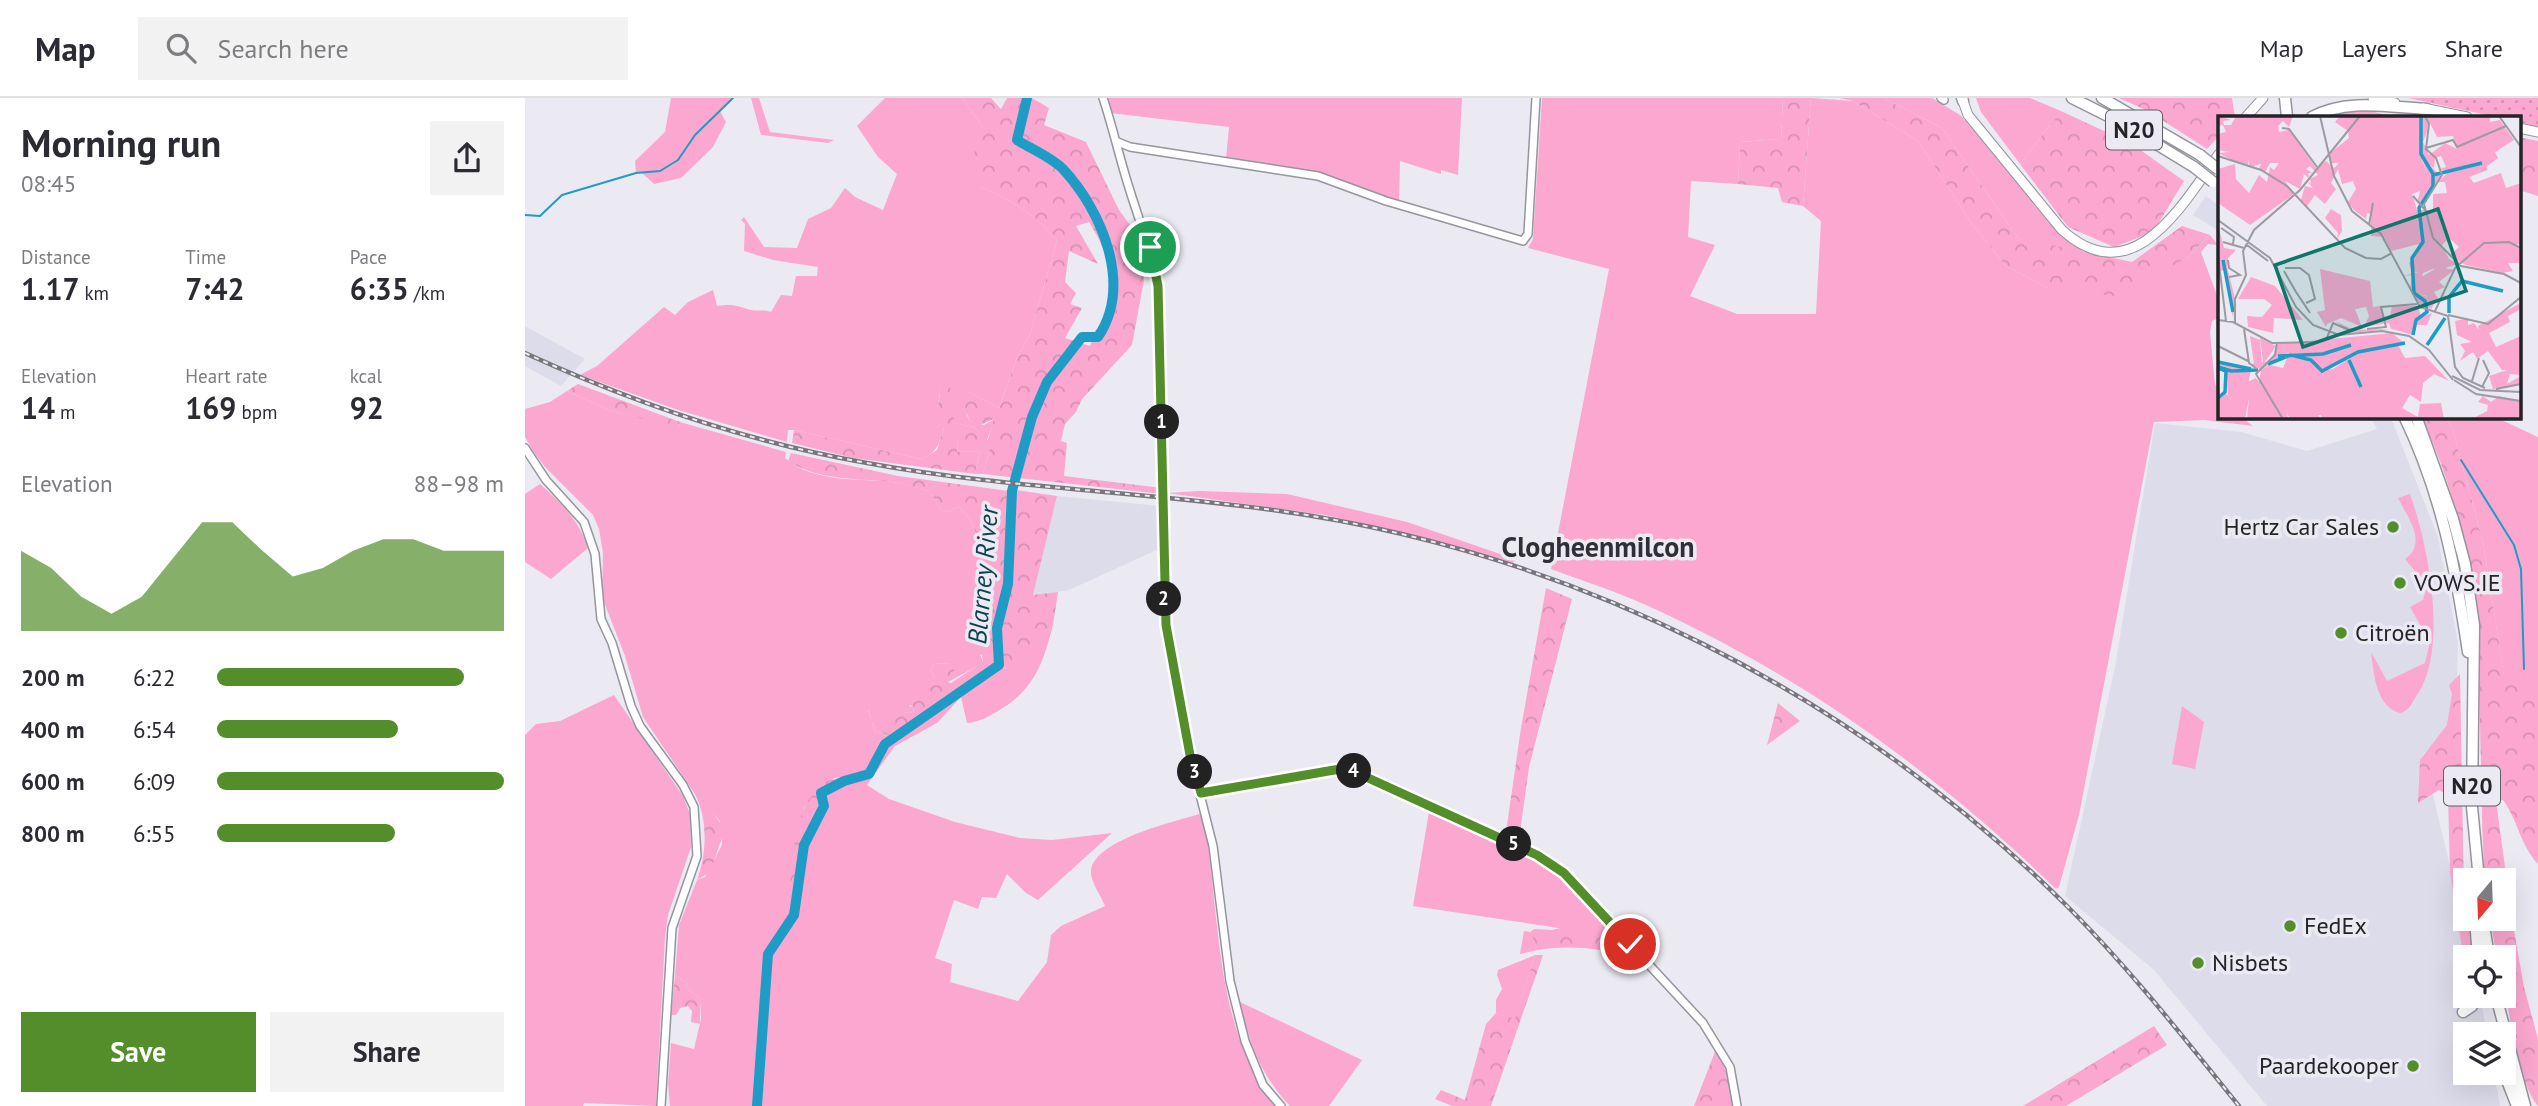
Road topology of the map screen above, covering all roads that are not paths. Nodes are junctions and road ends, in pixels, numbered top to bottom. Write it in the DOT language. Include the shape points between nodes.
graph roads {
  1 [pos="1103,98"];
  2 [pos="1536,98"];
  3 [pos="2072,98"];
  4 [pos="2102,98"];
  5 [pos="2256,98"];
  6 [pos="2263,98"];
  7 [pos="2285,98"];
  8 [pos="2373,98"];
  9 [pos="1965,100"];
  10 [pos="2427,109"];
  11 [pos="2247,116"];
  12 [pos="2247,116"];
  13 [pos="2287,116"];
  14 [pos="2314,116"];
  15 [pos="2462,116"];
  16 [pos="1118,142"];
  17 [pos="2218,157"];
  18 [pos="2218,168"];
  19 [pos="2216,185"];
  20 [pos="2405,418"];
  21 [pos="2417,418"];
  22 [pos="525,448"];
  23 [pos="2472,682"];
  24 [pos="1201,793"];
  25 [pos="2477,859"];
  26 [pos="2474,868"];
  27 [pos="2478,868"];
  28 [pos="2467,1008"];
  29 [pos="2499,1008"];
  30 [pos="2463,1012"];
  31 [pos="2509,1085"];
  32 [pos="661,1106"];
  33 [pos="1281,1106"];
  34 [pos="1737,1106"];
  35 [pos="2517,1106"];
  36 [pos="2525,1106"];
  1 -- 16 [label="street"];
  2 -- 16 [label="street" via="1528,234 1523,240 1386,201 1318,176"];
  3 -- 19 [label="highway, N20, bridge" via="2122,123"];
  4 -- 18 [label="highway, N20, bridge" via="2164,131"];
  5 -- 11 [label="main road"];
  6 -- 12 [label="main road"];
  7 -- 13 [label="highway"];
  8 -- 10 [label="main road"];
  9 -- 17 [label="main road" via="1976,122 2062,230 2075,242 2100,252 2125,251 2155,236"];
  10 -- 14 [label="highway" via="2358,102"];
  10 -- 15 [label="main road"];
  16 -- 24 [label="street" via="1158,286 1165,615"];
  20 -- 23 [label="highway, N20" via="2450,540"];
  21 -- 23 [label="highway, N20" via="2465,564 2474,625"];
  22 -- 32 [label="street" via="546,480 584,522 595,554 601,619 631,706 694,807 697,856 672,928"];
  23 -- 25 [label="highway, N20" via="2472,807"];
  24 -- 33 [label="street" via="1213,846 1230,981 1245,1041 1263,1085"];
  24 -- 34 [label="street" via="1340,769 1537,855 1564,873 1703,1023 1730,1067"];
  25 -- 26 [label="highway"];
  25 -- 27 [label="highway, N20"];
  28 -- 30 [label="highway"];
  29 -- 36 [label="highway"];
  31 -- 35 [label="highway"];
}
